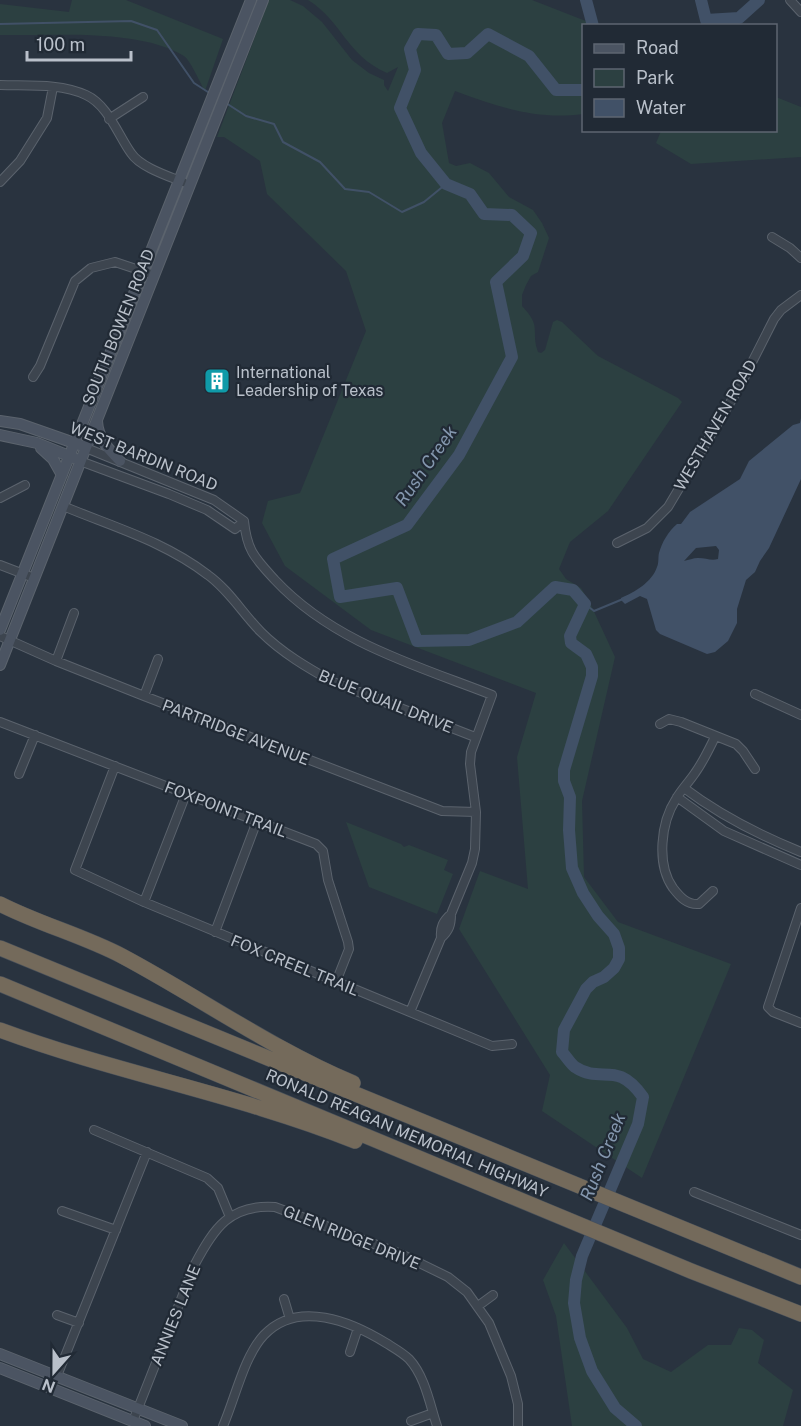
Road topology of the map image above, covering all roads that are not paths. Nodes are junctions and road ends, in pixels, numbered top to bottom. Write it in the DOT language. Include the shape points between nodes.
graph roads {
  1 [pos="250,0"];
  2 [pos="263,0"];
  3 [pos="790,0"];
  4 [pos="801,12"];
  5 [pos="227,76"];
  6 [pos="0,85"];
  7 [pos="53,87"];
  8 [pos="143,97"];
  9 [pos="109,119"];
  10 [pos="0,182"];
  11 [pos="185,183"];
  12 [pos="772,237"];
  13 [pos="801,258"];
  14 [pos="149,273"];
  15 [pos="801,295"];
  16 [pos="33,377"];
  17 [pos="98,418"];
  18 [pos="0,421"];
  19 [pos="0,435"];
  20 [pos="31,441"];
  21 [pos="81,446"];
  22 [pos="69,457"];
  23 [pos="80,461"];
  24 [pos="120,461"];
  25 [pos="62,475"];
  26 [pos="25,485"];
  27 [pos="0,498"];
  28 [pos="63,506"];
  29 [pos="244,521"];
  30 [pos="617,543"];
  31 [pos="0,565"];
  32 [pos="22,574"];
  33 [pos="34,578"];
  34 [pos="74,613"];
  35 [pos="0,630"];
  36 [pos="5,638"];
  37 [pos="158,658"];
  38 [pos="56,661"];
  39 [pos="0,664"];
  40 [pos="755,693"];
  41 [pos="144,696"];
  42 [pos="801,715"];
  43 [pos="0,722"];
  44 [pos="660,724"];
  45 [pos="35,735"];
  46 [pos="476,737"];
  47 [pos="716,737"];
  48 [pos="116,766"];
  49 [pos="755,769"];
  50 [pos="20,774"];
  51 [pos="684,788"];
  52 [pos="186,794"];
  53 [pos="677,797"];
  54 [pos="476,812"];
  55 [pos="257,821"];
  56 [pos="801,852"];
  57 [pos="801,865"];
  58 [pos="713,891"];
  59 [pos="144,902"];
  60 [pos="0,904"];
  61 [pos="801,908"];
  62 [pos="798,926"];
  63 [pos="215,932"];
  64 [pos="0,948"];
  65 [pos="336,982"];
  66 [pos="0,984"];
  67 [pos="410,1012"];
  68 [pos="801,1023"];
  69 [pos="0,1030"];
  70 [pos="512,1044"];
  71 [pos="94,1130"];
  72 [pos="147,1152"];
  73 [pos="516,1159"];
  74 [pos="694,1192"];
  75 [pos="533,1205"];
  76 [pos="62,1211"];
  77 [pos="230,1217"];
  78 [pos="116,1230"];
  79 [pos="801,1235"];
  80 [pos="691,1270"];
  81 [pos="801,1275"];
  82 [pos="492,1295"];
  83 [pos="284,1299"];
  84 [pos="478,1306"];
  85 [pos="801,1314"];
  86 [pos="57,1315"];
  87 [pos="290,1319"];
  88 [pos="79,1323"];
  89 [pos="801,1324"];
  90 [pos="358,1328"];
  91 [pos="350,1352"];
  92 [pos="0,1354"];
  93 [pos="0,1368"];
  94 [pos="57,1376"];
  95 [pos="137,1408"];
  96 [pos="433,1413"];
  97 [pos="133,1421"];
  98 [pos="411,1421"];
  99 [pos="146,1426"];
  100 [pos="182,1426"];
  101 [pos="223,1426"];
  102 [pos="437,1426"];
  103 [pos="518,1426"];
  1 -- 5 [label="main road, SOUTH BOWEN ROAD"];
  2 -- 5 [label="main road, SOUTH BOWEN ROAD"];
  3 -- 4 [label="street"];
  5 -- 11 [label="main road, SOUTH BOWEN ROAD" via="213,128"];
  5 -- 11 [label="main road, SOUTH BOWEN ROAD" via="204,118"];
  6 -- 7 [label="street"];
  7 -- 9 [label="street" via="89,96"];
  7 -- 10 [label="street" via="47,118 24,156"];
  8 -- 9 [label="street"];
  9 -- 11 [label="street" via="132,156"];
  11 -- 14 [label="main road, SOUTH BOWEN ROAD"];
  12 -- 13 [label="street"];
  14 -- 16 [label="street" via="115,262 91,268 75,281"];
  14 -- 17 [label="main road, SOUTH BOWEN ROAD"];
  14 -- 21 [label="main road, SOUTH BOWEN ROAD"];
  15 -- 30 [label="street, WESTHAVEN ROAD" via="774,319 740,386 668,507 647,528"];
  17 -- 21 [label="main road, SOUTH BOWEN ROAD"];
  17 -- 24 [label="main road" via="104,444"];
  18 -- 21 [label="main road, WEST BARDIN ROAD" via="20,424"];
  19 -- 20 [label="main road, WEST BARDIN ROAD"];
  20 -- 22 [label="main road, WEST BARDIN ROAD"];
  20 -- 25 [label="main road" via="48,454"];
  21 -- 22 [label="main road, SOUTH BOWEN ROAD"];
  21 -- 23 [label="main road, SOUTH BOWEN ROAD"];
  21 -- 24 [label="street, WEST BARDIN ROAD"];
  22 -- 23 [label="main road, WEST BARDIN ROAD"];
  22 -- 25 [label="main road, SOUTH BOWEN ROAD"];
  23 -- 28 [label="main road, SOUTH BOWEN ROAD"];
  23 -- 29 [label="street, WEST BARDIN ROAD" via="197,506 235,529"];
  24 -- 29 [label="street, WEST BARDIN ROAD" via="214,500"];
  25 -- 32 [label="main road, SOUTH BOWEN ROAD"];
  26 -- 27 [label="street"];
  28 -- 33 [label="main road, SOUTH BOWEN ROAD"];
  28 -- 46 [label="street, BLUE QUAIL DRIVE" via="164,546 192,562 227,592 262,633 318,674"];
  29 -- 46 [label="street" via="253,556 308,611 352,639 492,694"];
  31 -- 32 [label="street"];
  32 -- 33 [label="street"];
  32 -- 35 [label="main road, SOUTH BOWEN ROAD"];
  33 -- 36 [label="main road, SOUTH BOWEN ROAD"];
  34 -- 38 [label="street"];
  36 -- 38 [label="street, PARTRIDGE AVENUE"];
  36 -- 39 [label="main road, SOUTH BOWEN ROAD"];
  37 -- 41 [label="street"];
  38 -- 41 [label="street, PARTRIDGE AVENUE"];
  40 -- 42 [label="street"];
  41 -- 54 [label="street, PARTRIDGE AVENUE" via="442,811"];
  43 -- 45 [label="street, FOXPOINT TRAIL"];
  44 -- 47 [label="street" via="669,720 681,722"];
  45 -- 48 [label="street, FOXPOINT TRAIL"];
  45 -- 50 [label="street"];
  46 -- 54 [label="street" via="470,764"];
  47 -- 49 [label="street" via="736,744"];
  47 -- 51 [label="street"];
  48 -- 52 [label="street, FOXPOINT TRAIL"];
  48 -- 59 [label="street, FOX CREEL TRAIL" via="75,870"];
  51 -- 53 [label="street"];
  51 -- 56 [label="street" via="728,819"];
  52 -- 55 [label="street, FOXPOINT TRAIL"];
  52 -- 59 [label="street"];
  53 -- 57 [label="street" via="724,831"];
  53 -- 58 [label="street" via="664,832 664,865 670,884 679,897 693,904 703,902"];
  54 -- 67 [label="street" via="474,853"];
  55 -- 63 [label="street"];
  55 -- 65 [label="street, FOXPOINT TRAIL" via="316,844 323,851 349,949"];
  59 -- 63 [label="street, FOX CREEL TRAIL"];
  60 -- 73 [label="highway" via="118,954 312,1065 432,1116"];
  61 -- 62 [label="street"];
  62 -- 68 [label="street" via="768,1005 772,1012"];
  63 -- 65 [label="street, FOX CREEL TRAIL"];
  64 -- 73 [label="highway, RONALD REAGAN MEMORIAL HIGHWAY"];
  65 -- 67 [label="street, FOX CREEL TRAIL"];
  66 -- 75 [label="highway, RONALD REAGAN MEMORIAL HIGHWAY"];
  67 -- 70 [label="street, FOX CREEL TRAIL" via="492,1046"];
  69 -- 75 [label="highway" via="281,1115"];
  71 -- 72 [label="street"];
  72 -- 77 [label="street" via="207,1178 218,1188"];
  72 -- 78 [label="street"];
  73 -- 81 [label="highway, RONALD REAGAN MEMORIAL HIGHWAY"];
  74 -- 79 [label="street"];
  75 -- 80 [label="highway, RONALD REAGAN MEMORIAL HIGHWAY"];
  76 -- 78 [label="street"];
  77 -- 84 [label="street, GLEN RIDGE DRIVE" via="248,1208 275,1207 401,1254 448,1278"];
  77 -- 95 [label="street, ANNIES LANE" via="214,1230 195,1264"];
  78 -- 88 [label="street"];
  80 -- 85 [label="highway, RONALD REAGAN MEMORIAL HIGHWAY"];
  80 -- 89 [label="highway"];
  82 -- 84 [label="street"];
  83 -- 87 [label="street"];
  84 -- 103 [label="street, GLEN RIDGE DRIVE" via="511,1376 518,1404"];
  86 -- 88 [label="street"];
  87 -- 90 [label="street" via="318,1316"];
  87 -- 101 [label="street" via="263,1335 254,1349"];
  88 -- 94 [label="street"];
  90 -- 91 [label="street"];
  90 -- 96 [label="street" via="409,1359"];
  92 -- 94 [label="main road"];
  93 -- 97 [label="main road"];
  94 -- 95 [label="main road"];
  95 -- 97 [label="street, ANNIES LANE"];
  95 -- 100 [label="main road"];
  96 -- 98 [label="street"];
  96 -- 102 [label="street"];
  97 -- 99 [label="main road"];
}
